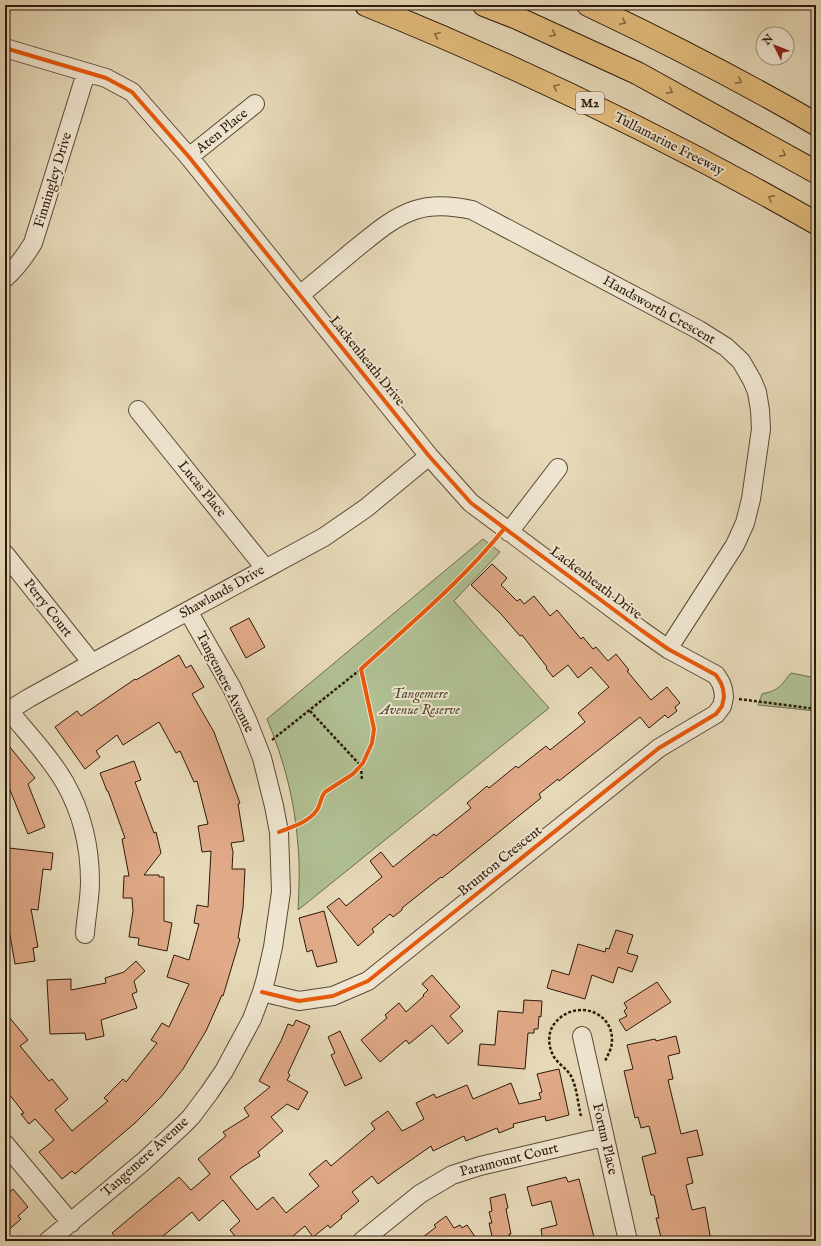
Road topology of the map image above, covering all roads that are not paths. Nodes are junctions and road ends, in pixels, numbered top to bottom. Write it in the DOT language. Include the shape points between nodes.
graph roads {
  1 [pos="366,5"];
  2 [pos="484,5"];
  3 [pos="588,5"];
  4 [pos="5,48"];
  5 [pos="86,73"];
  6 [pos="255,104"];
  7 [pos="816,124"];
  8 [pos="189,157"];
  9 [pos="816,172"];
  10 [pos="816,223"];
  11 [pos="5,278"];
  12 [pos="300,295"];
  13 [pos="138,410"];
  14 [pos="429,456"];
  15 [pos="558,468"];
  16 [pos="509,532"];
  17 [pos="5,554"];
  18 [pos="265,568"];
  19 [pos="188,612"];
  20 [pos="668,649"];
  21 [pos="92,662"];
  22 [pos="724,693"];
  23 [pos="7,712"];
  24 [pos="85,934"];
  25 [pos="262,992"];
  26 [pos="582,1036"];
  27 [pos="604,1137"];
  28 [pos="5,1144"];
  29 [pos="70,1223"];
  30 [pos="48,1241"];
  31 [pos="362,1241"];
  32 [pos="628,1241"];
  10 -- 1 [label="highway, Tullamarine Freeway / M2, one-way" via="677,146 586,101 507,64"];
  2 -- 9 [label="highway, one-way" via="637,73"];
  3 -- 7 [label="highway, one-way" via="772,98"];
  4 -- 5 [label="street, Lackenheath Drive"];
  5 -- 8 [label="street, Lackenheath Drive" via="106,78 132,92"];
  5 -- 11 [label="street, Finningley Drive" via="33,243 14,271"];
  6 -- 8 [label="street, Aten Place"];
  8 -- 12 [label="street, Lackenheath Drive"];
  12 -- 14 [label="street, Lackenheath Drive"];
  12 -- 20 [label="street, Handsworth Crescent" via="399,217 432,207 458,207 472,210 699,330 726,347 741,361 757,392 761,429 745,523 735,545"];
  13 -- 18 [label="street, Lucas Place"];
  14 -- 16 [label="street, Lackenheath Drive" via="471,503"];
  14 -- 18 [label="street, Shawlands Drive" via="366,508 324,537"];
  15 -- 16 [label="street"];
  16 -- 20 [label="street, Lackenheath Drive"];
  17 -- 21 [label="street, Perry Court"];
  18 -- 19 [label="street, Shawlands Drive"];
  19 -- 21 [label="street, Shawlands Drive"];
  19 -- 25 [label="street, Tangemere Avenue" via="232,688 248,722 262,758 274,806 281,892 273,947"];
  20 -- 22 [label="street, Lackenheath Drive" via="716,675"];
  21 -- 23 [label="street, Shawlands Drive"];
  22 -- 25 [label="street, Brunton Crescent" via="722,706 716,714 659,748 368,981 333,996 299,1001"];
  23 -- 24 [label="street" via="48,757 65,782 78,810 86,836 90,883"];
  25 -- 29 [label="street, Tangemere Avenue" via="252,1019 224,1072 191,1117 155,1152"];
  26 -- 27 [label="street, Forum Place"];
  27 -- 31 [label="street, Paramount Court" via="452,1175 420,1194"];
  27 -- 32 [label="street, Forum Place"];
  28 -- 29 [label="street"];
  29 -- 30 [label="street, Tangemere Avenue"];
}
